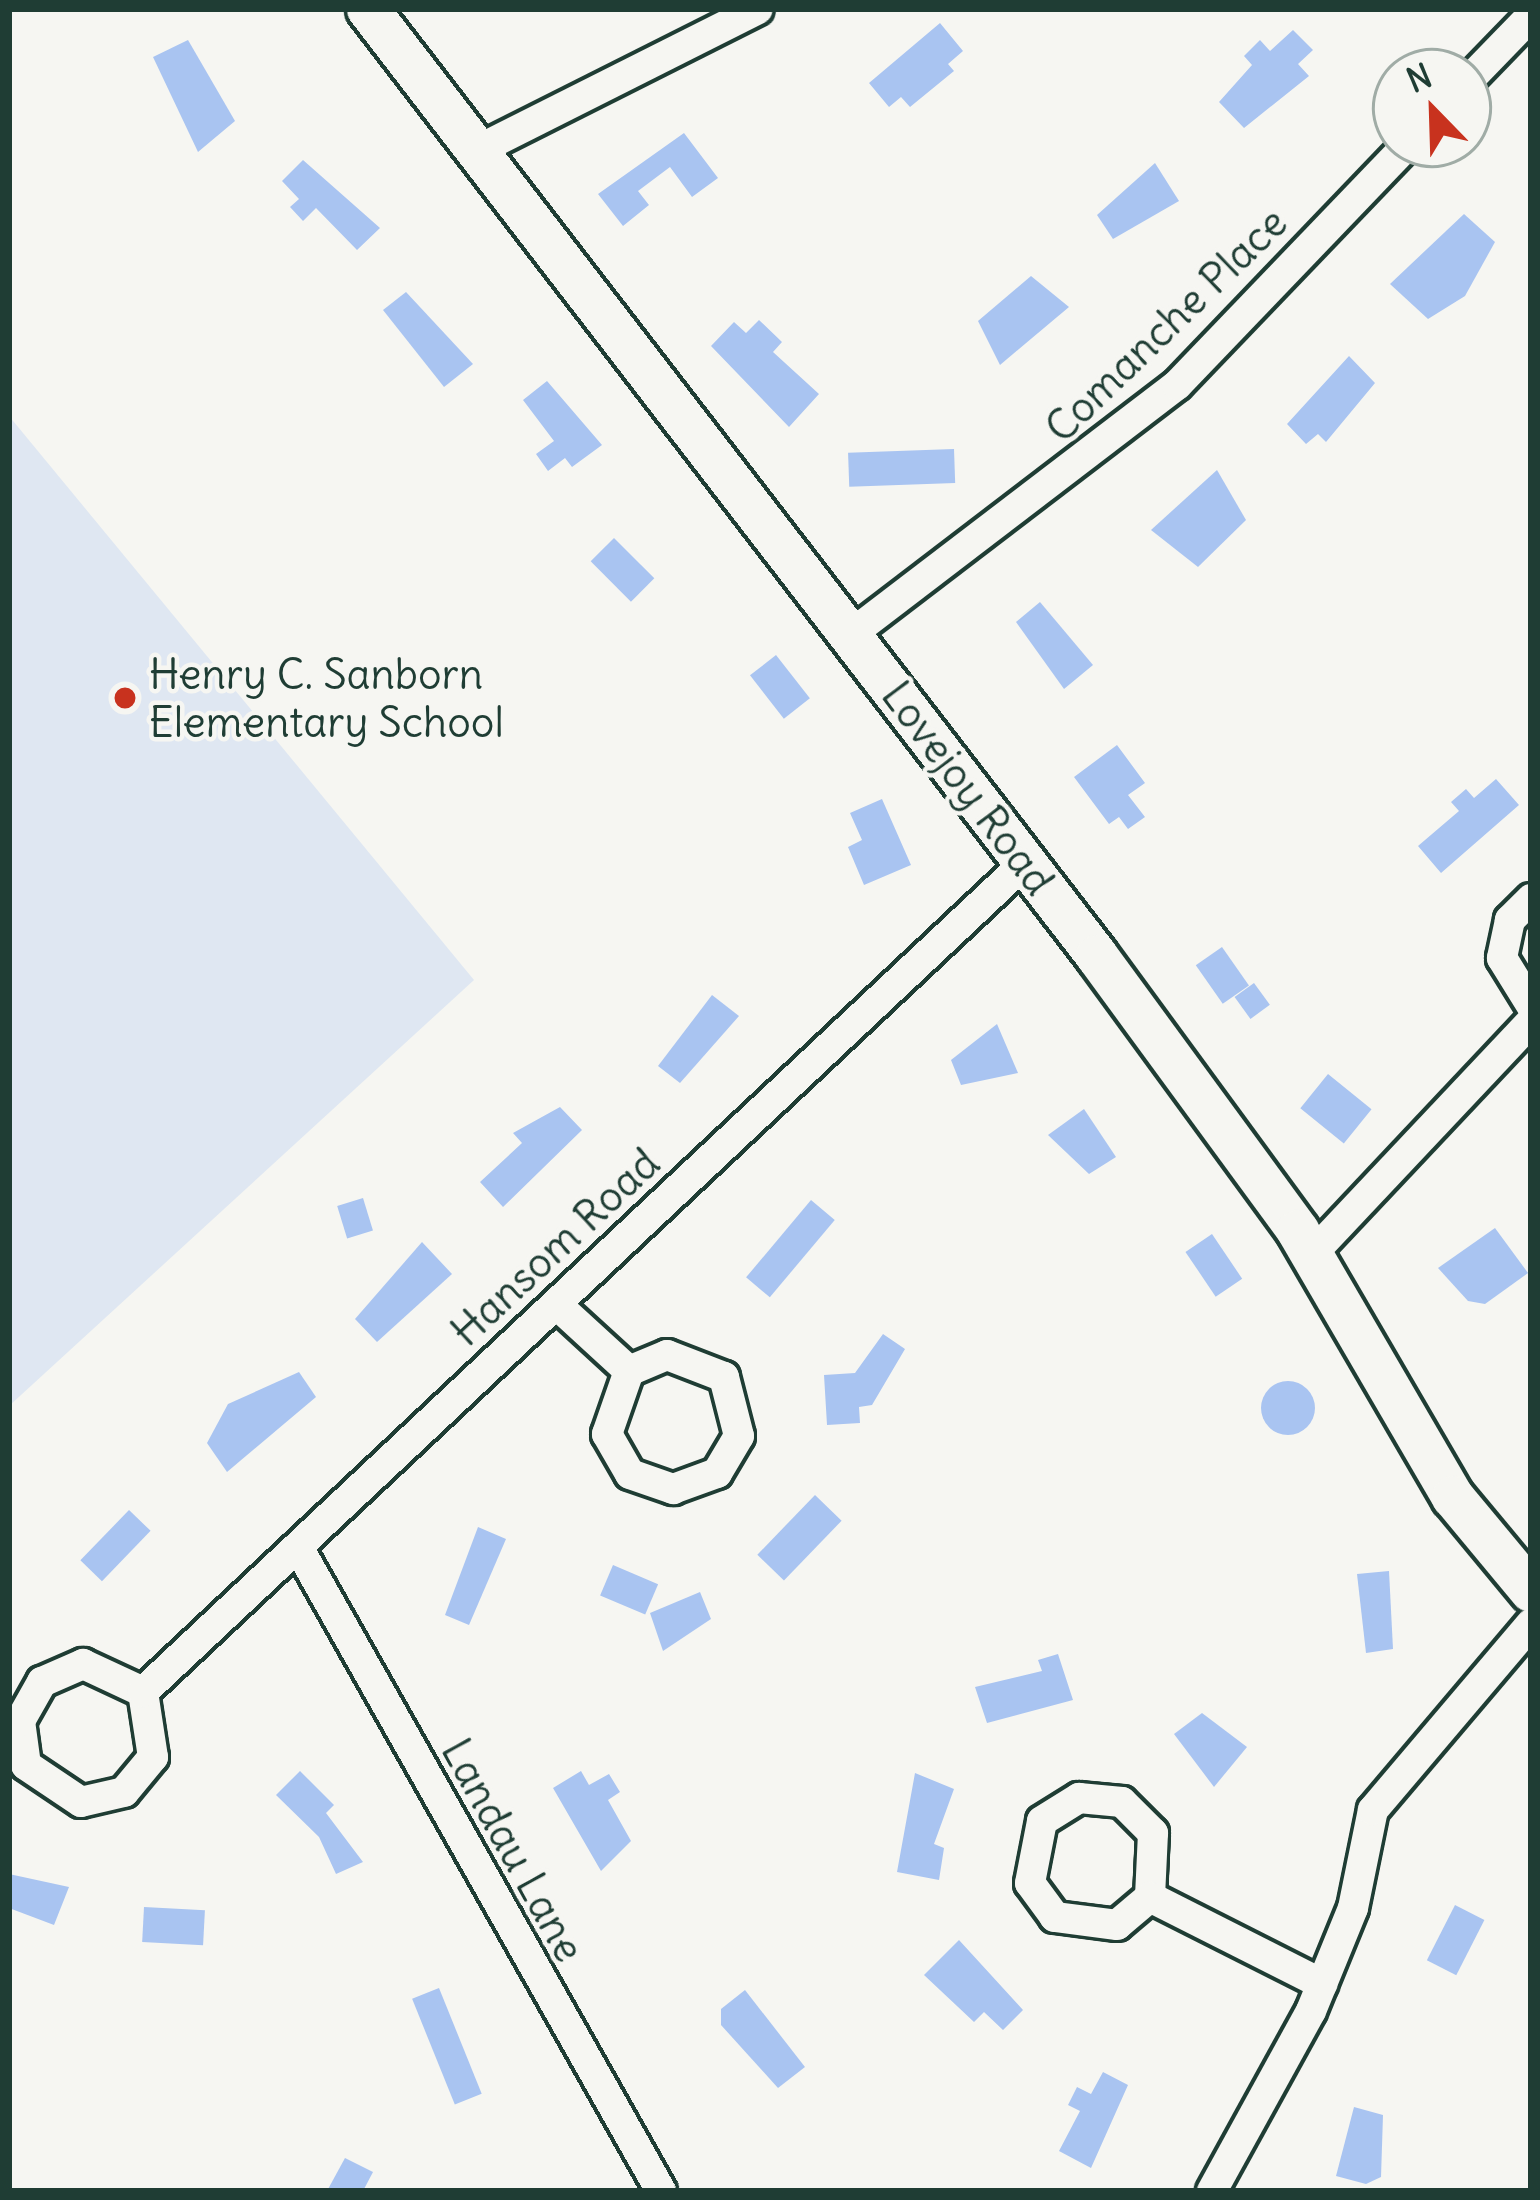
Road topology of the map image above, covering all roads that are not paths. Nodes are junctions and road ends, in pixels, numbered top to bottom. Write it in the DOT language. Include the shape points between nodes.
graph roads {
  1 [pos="368,9"];
  2 [pos="758,9"];
  3 [pos="1531,16"];
  4 [pos="1492,56"];
  5 [pos="478,150"];
  6 [pos="1385,168"];
  7 [pos="850,635"];
  8 [pos="1025,863"];
  9 [pos="1531,898"];
  10 [pos="1531,1005"];
  11 [pos="1531,1022"];
  12 [pos="1312,1254"];
  13 [pos="556,1304"];
  14 [pos="628,1371"];
  15 [pos="298,1547"];
  16 [pos="1531,1591"];
  17 [pos="1531,1624"];
  18 [pos="143,1692"];
  19 [pos="1150,1897"];
  20 [pos="1322,1984"];
  21 [pos="659,2190"];
  22 [pos="1212,2191"];
  1 -- 5 [label="main road, Lovejoy Road"];
  2 -- 5 [label="street"];
  3 -- 4 [label="street"];
  5 -- 7 [label="main road, Lovejoy Road"];
  6 -- 7 [label="street, Comanche Place" via="1177,385"];
  7 -- 8 [label="main road, Lovejoy Road"];
  8 -- 12 [label="main road, Lovejoy Road"];
  8 -- 13 [label="street, Hansom Road"];
  9 -- 10 [label="street" via="1510,920 1502,958"];
  11 -- 12 [label="street"];
  12 -- 16 [label="main road, Lovejoy Road" via="1410,1435"];
  13 -- 14 [label="street"];
  13 -- 15 [label="street, Hansom Road"];
  14 -- 14 [label="street" via="667,1354 724,1376 739,1436 717,1473 674,1489 630,1474 607,1434"];
  15 -- 18 [label="street, Hansom Road"];
  15 -- 21 [label="street, Landau Lane"];
  17 -- 20 [label="street" via="1373,1810"];
  18 -- 18 [label="street" via="153,1757 124,1792 81,1802 26,1765 20,1721 62,1670 106,1667"];
  19 -- 19 [label="street" via="1160,1854 1122,1802 1078,1798 1042,1821 1027,1861 1055,1917 1118,1925"];
  19 -- 20 [label="street"];
  20 -- 22 [label="street"];
}
